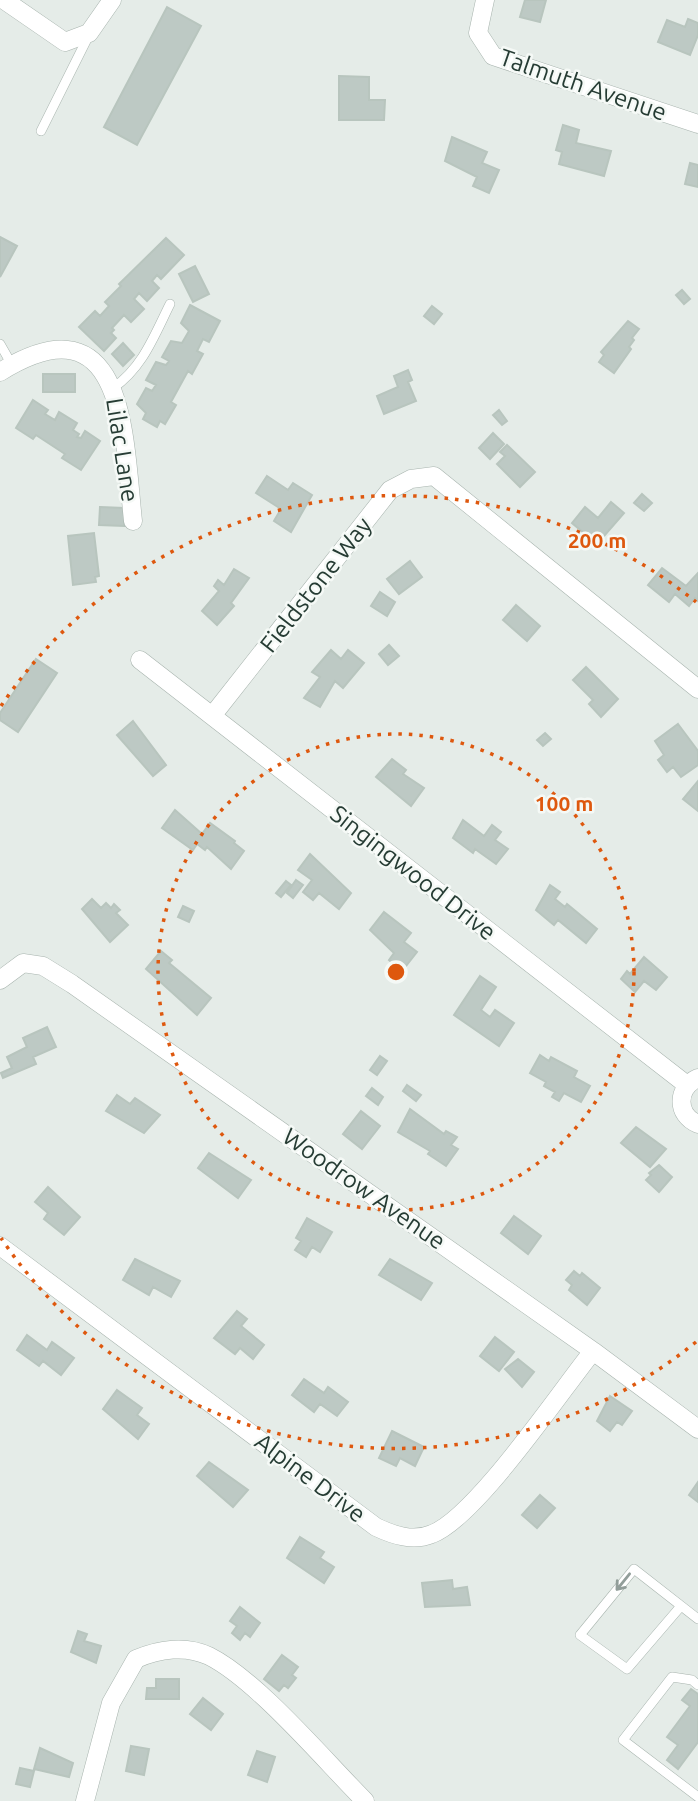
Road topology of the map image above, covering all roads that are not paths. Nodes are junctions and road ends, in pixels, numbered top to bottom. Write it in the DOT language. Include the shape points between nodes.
graph roads {
  1 [pos="4,0"];
  2 [pos="112,0"];
  3 [pos="485,0"];
  4 [pos="89,33"];
  5 [pos="698,124"];
  6 [pos="41,131"];
  7 [pos="170,304"];
  8 [pos="0,344"];
  9 [pos="6,369"];
  10 [pos="113,388"];
  11 [pos="133,521"];
  12 [pos="140,660"];
  13 [pos="698,689"];
  14 [pos="212,716"];
  15 [pos="0,981"];
  16 [pos="692,1082"];
  17 [pos="698,1124"];
  18 [pos="0,1246"];
  19 [pos="593,1350"];
  20 [pos="698,1429"];
  21 [pos="681,1606"];
  22 [pos="698,1619"];
  23 [pos="698,1685"];
  24 [pos="698,1797"];
  25 [pos="85,1801"];
  26 [pos="365,1801"];
  1 -- 4 [label="street" via="65,42"];
  2 -- 4 [label="street"];
  3 -- 5 [label="street, Talmuth Avenue" via="478,33 486,49 499,59"];
  4 -- 6 [label="lane"];
  7 -- 10 [label="lane" via="141,363"];
  8 -- 9 [label="lane"];
  9 -- 10 [label="street, Lilac Lane" via="44,350 63,350 85,356 101,368"];
  10 -- 11 [label="street, Lilac Lane" via="122,416"];
  12 -- 14 [label="street, Singingwood Drive"];
  13 -- 14 [label="street, Fieldstone Way" via="434,476 411,479 390,491"];
  14 -- 16 [label="street, Singingwood Drive"];
  15 -- 19 [label="street, Woodrow Avenue" via="23,963 43,966 72,984"];
  16 -- 17 [label="street, Singingwood Drive" via="681,1096 682,1109"];
  18 -- 19 [label="street, Alpine Drive" via="392,1535 431,1535 464,1514"];
  19 -- 20 [label="street, Woodrow Avenue"];
  21 -- 21 [label="lane, one-way" via="634,1569 580,1635 627,1669"];
  21 -- 22 [label="lane"];
  23 -- 24 [label="lane" via="672,1677 623,1740"];
  25 -- 26 [label="street" via="111,1703 136,1659 171,1649 208,1655 246,1683"];
}
